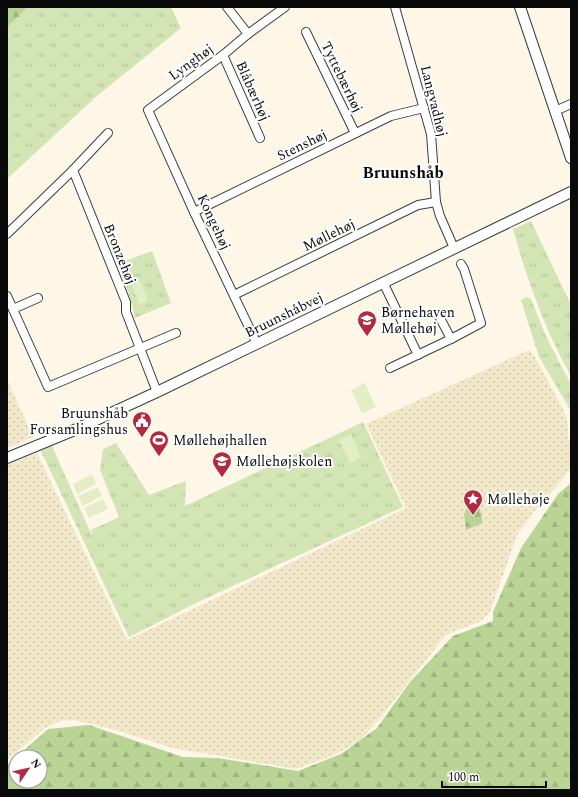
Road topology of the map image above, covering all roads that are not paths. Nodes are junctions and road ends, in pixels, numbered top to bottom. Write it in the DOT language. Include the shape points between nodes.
graph roads {
  1 [pos="227,7"];
  2 [pos="284,7"];
  3 [pos="395,7"];
  4 [pos="520,7"];
  5 [pos="306,32"];
  6 [pos="248,34"];
  7 [pos="223,55"];
  8 [pos="571,104"];
  9 [pos="424,108"];
  10 [pos="148,110"];
  11 [pos="555,111"];
  12 [pos="108,133"];
  13 [pos="355,133"];
  14 [pos="260,138"];
  15 [pos="571,158"];
  16 [pos="73,170"];
  17 [pos="571,192"];
  18 [pos="436,202"];
  19 [pos="194,212"];
  20 [pos="7,234"];
  21 [pos="454,248"];
  22 [pos="461,264"];
  23 [pos="383,282"];
  24 [pos="234,295"];
  25 [pos="7,296"];
  26 [pos="38,298"];
  27 [pos="13,309"];
  28 [pos="438,314"];
  29 [pos="176,333"];
  30 [pos="451,339"];
  31 [pos="257,344"];
  32 [pos="140,348"];
  33 [pos="418,355"];
  34 [pos="390,368"];
  35 [pos="157,392"];
  36 [pos="7,458"];
  1 -- 6 [label="street"];
  2 -- 6 [label="street, Lynghøj"];
  3 -- 9 [label="street, Langvadhøj"];
  4 -- 11 [label="street"];
  5 -- 13 [label="street, Tyttebærhøj"];
  6 -- 7 [label="street, Lynghøj"];
  7 -- 10 [label="street, Lynghøj"];
  7 -- 14 [label="street, Blåbærhøj"];
  8 -- 11 [label="street"];
  9 -- 13 [label="street, Stenshøj" via="391,116"];
  9 -- 18 [label="street, Langvadhøj" via="431,134"];
  10 -- 19 [label="street, Kongehøj"];
  11 -- 15 [label="street"];
  12 -- 16 [label="street"];
  13 -- 19 [label="street, Stenshøj"];
  16 -- 20 [label="street"];
  16 -- 32 [label="street, Bronzehøj" via="126,302 126,312"];
  17 -- 21 [label="street, Bruunshåbvej"];
  18 -- 21 [label="street, Langvadhøj"];
  18 -- 24 [label="street, Møllehøj" via="418,205"];
  19 -- 24 [label="street, Kongehøj"];
  21 -- 23 [label="street, Bruunshåbvej"];
  22 -- 30 [label="street" via="481,323"];
  23 -- 31 [label="street, Bruunshåbvej"];
  23 -- 33 [label="street"];
  24 -- 31 [label="street, Kongehøj"];
  25 -- 27 [label="street"];
  26 -- 27 [label="street"];
  27 -- 32 [label="street" via="48,387"];
  28 -- 30 [label="street"];
  29 -- 32 [label="street"];
  30 -- 33 [label="street"];
  31 -- 35 [label="street, Bruunshåbvej"];
  32 -- 35 [label="street, Bronzehøj"];
  33 -- 34 [label="street"];
  35 -- 36 [label="street, Bruunshåbvej"];
}
